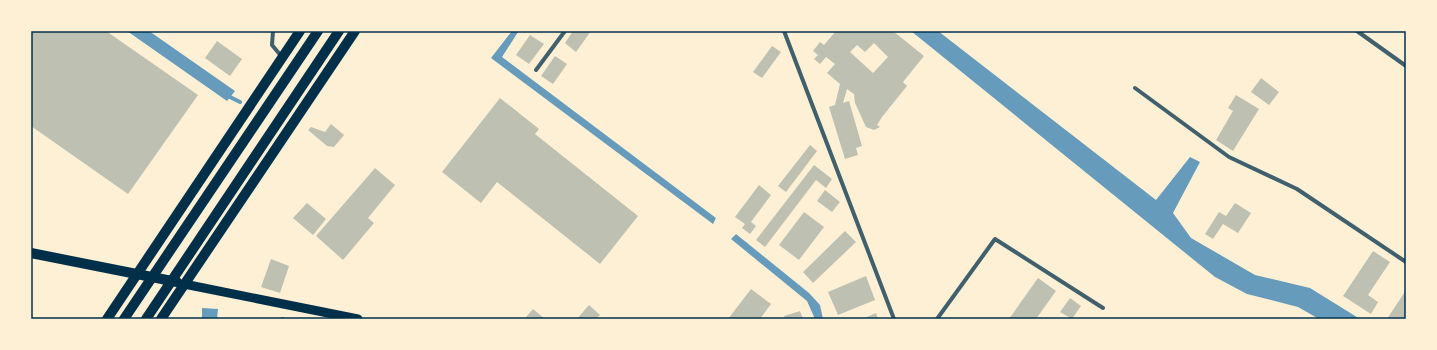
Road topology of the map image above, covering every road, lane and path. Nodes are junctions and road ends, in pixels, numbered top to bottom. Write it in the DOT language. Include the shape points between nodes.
graph roads {
  1 [pos="273,31"];
  2 [pos="300,31"];
  3 [pos="318,31"];
  4 [pos="339,31"];
  5 [pos="355,31"];
  6 [pos="565,31"];
  7 [pos="784,31"];
  8 [pos="1357,31"];
  9 [pos="282,57"];
  10 [pos="1406,66"];
  11 [pos="536,70"];
  12 [pos="1135,88"];
  13 [pos="31,253"];
  14 [pos="1406,262"];
  15 [pos="137,275"];
  16 [pos="184,284"];
  17 [pos="1103,308"];
  18 [pos="318,315"];
  19 [pos="107,319"];
  20 [pos="124,319"];
  21 [pos="146,319"];
  22 [pos="161,319"];
  23 [pos="358,319"];
  24 [pos="894,319"];
  25 [pos="937,319"];
  1 -- 9 [label="street" via="272,45"];
  2 -- 9 [label="highway"];
  3 -- 20 [label="highway"];
  4 -- 21 [label="highway"];
  5 -- 16 [label="highway"];
  6 -- 11 [label="street"];
  7 -- 24 [label="street"];
  8 -- 10 [label="street"];
  9 -- 15 [label="highway"];
  12 -- 14 [label="street" via="1229,157 1297,189"];
  13 -- 15 [label="highway"];
  15 -- 16 [label="highway"];
  15 -- 19 [label="highway"];
  16 -- 18 [label="main road"];
  16 -- 22 [label="highway"];
  17 -- 25 [label="street" via="995,239"];
  18 -- 23 [label="main road"];
}
